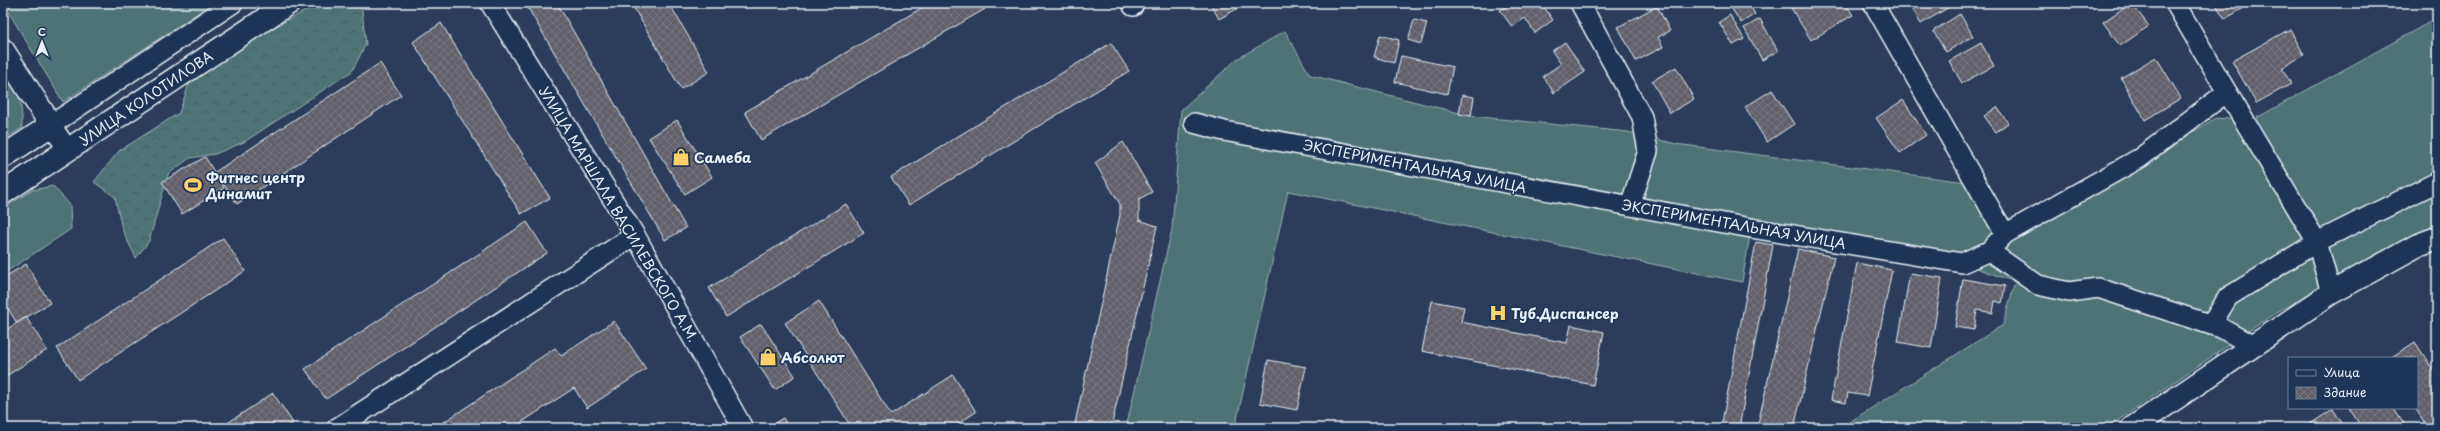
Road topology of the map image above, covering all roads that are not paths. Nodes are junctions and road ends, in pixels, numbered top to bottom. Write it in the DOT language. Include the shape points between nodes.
graph roads {
  1 [pos="233,3"];
  2 [pos="289,3"];
  3 [pos="490,3"];
  4 [pos="1580,3"];
  5 [pos="1873,3"];
  6 [pos="2175,3"];
  7 [pos="3,50"];
  8 [pos="2227,92"];
  9 [pos="1194,123"];
  10 [pos="51,125"];
  11 [pos="68,150"];
  12 [pos="3,158"];
  13 [pos="2437,182"];
  14 [pos="3,194"];
  15 [pos="1630,206"];
  16 [pos="2004,234"];
  17 [pos="636,235"];
  18 [pos="2437,238"];
  19 [pos="2317,242"];
  20 [pos="1989,251"];
  21 [pos="2331,293"];
  22 [pos="2211,325"];
  23 [pos="2253,346"];
  24 [pos="337,428"];
  25 [pos="743,428"];
  26 [pos="2132,428"];
  1 -- 10 [label="street"];
  2 -- 11 [label="main road, УЛИЦА КОЛОТИЛОВА"];
  3 -- 17 [label="street, УЛИЦА МАРШАЛА ВАСИЛЕВСКОГО А.М."];
  4 -- 15 [label="street" via="1642,117 1648,151"];
  5 -- 16 [label="street"];
  6 -- 8 [label="street"];
  7 -- 10 [label="main road"];
  8 -- 16 [label="street, ЭКСПЕРИМЕНТАЛЬНАЯ УЛИЦА" via="2140,158"];
  8 -- 19 [label="street"];
  9 -- 15 [label="street, ЭКСПЕРИМЕНТАЛЬНАЯ УЛИЦА"];
  10 -- 11 [label="street"];
  10 -- 12 [label="main road"];
  11 -- 14 [label="main road, УЛИЦА КОЛОТИЛОВА"];
  13 -- 19 [label="street"];
  15 -- 20 [label="street, ЭКСПЕРИМЕНТАЛЬНАЯ УЛИЦА" via="1962,263"];
  16 -- 20 [label="street, ЭКСПЕРИМЕНТАЛЬНАЯ УЛИЦА"];
  17 -- 24 [label="street"];
  17 -- 25 [label="street, УЛИЦА МАРШАЛА ВАСИЛЕВСКОГО А.М."];
  18 -- 21 [label="main road" via="2418,245"];
  19 -- 21 [label="street"];
  19 -- 22 [label="street" via="2228,298"];
  20 -- 22 [label="street" via="2038,285 2069,292 2098,288"];
  21 -- 23 [label="main road"];
  22 -- 23 [label="street"];
  23 -- 26 [label="main road"];
}
